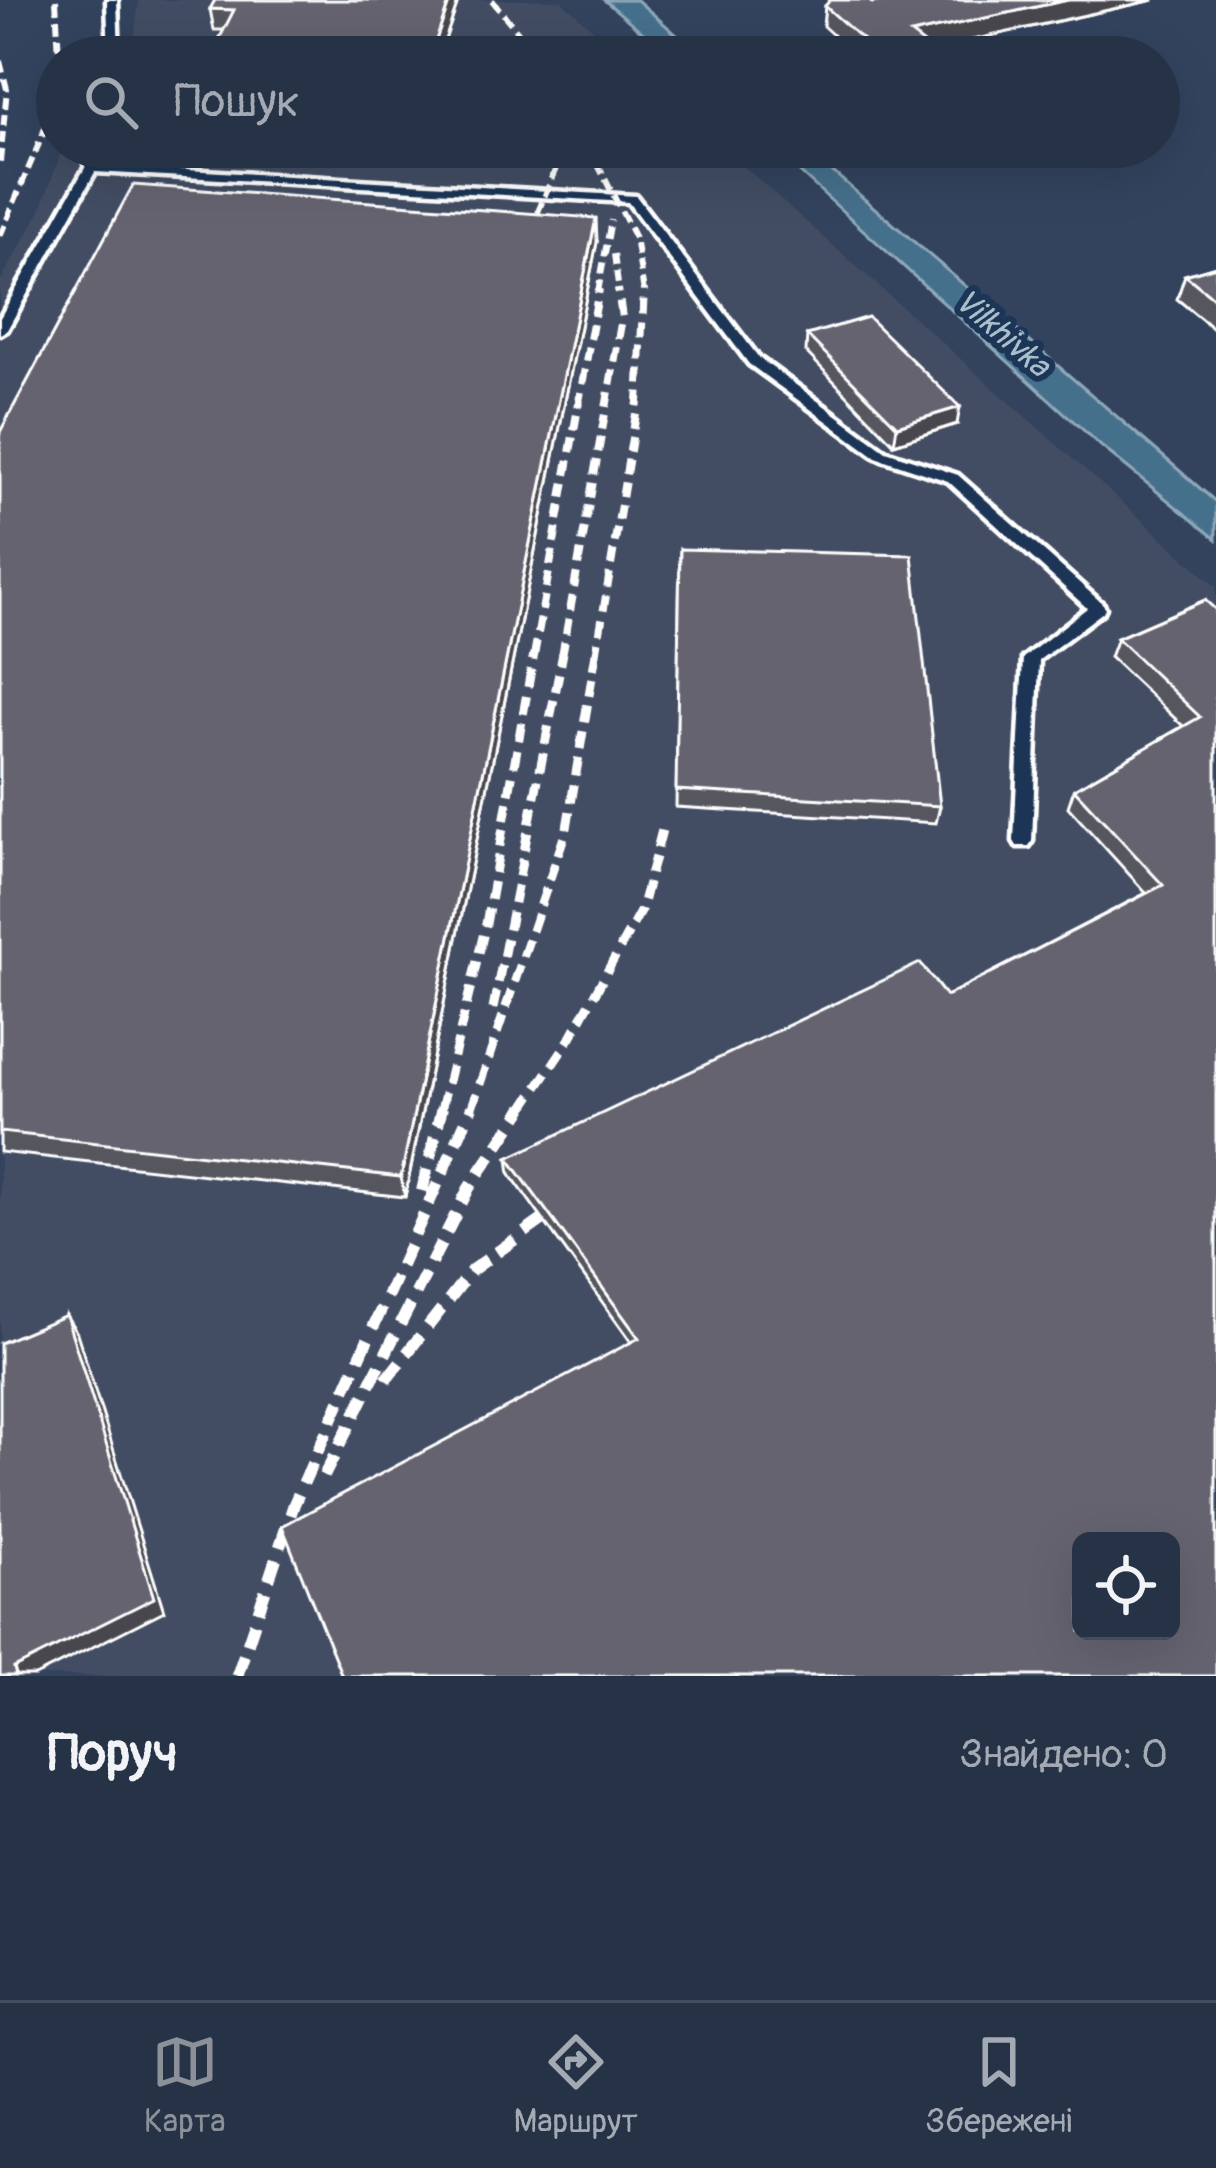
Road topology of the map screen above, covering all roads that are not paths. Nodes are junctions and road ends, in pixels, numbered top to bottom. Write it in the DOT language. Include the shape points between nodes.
graph roads {
  1 [pos="112,0"];
  2 [pos="884,0"];
  3 [pos="868,3"];
  4 [pos="113,36"];
  5 [pos="91,168"];
  6 [pos="0,330"];
  7 [pos="1023,841"];
  1 -- 4 [label="lane"];
  2 -- 3 [label="lane"];
  5 -- 6 [label="lane"];
  5 -- 7 [label="lane" via="632,199 754,361 881,454 953,478 1097,608 1031,658"];
}
